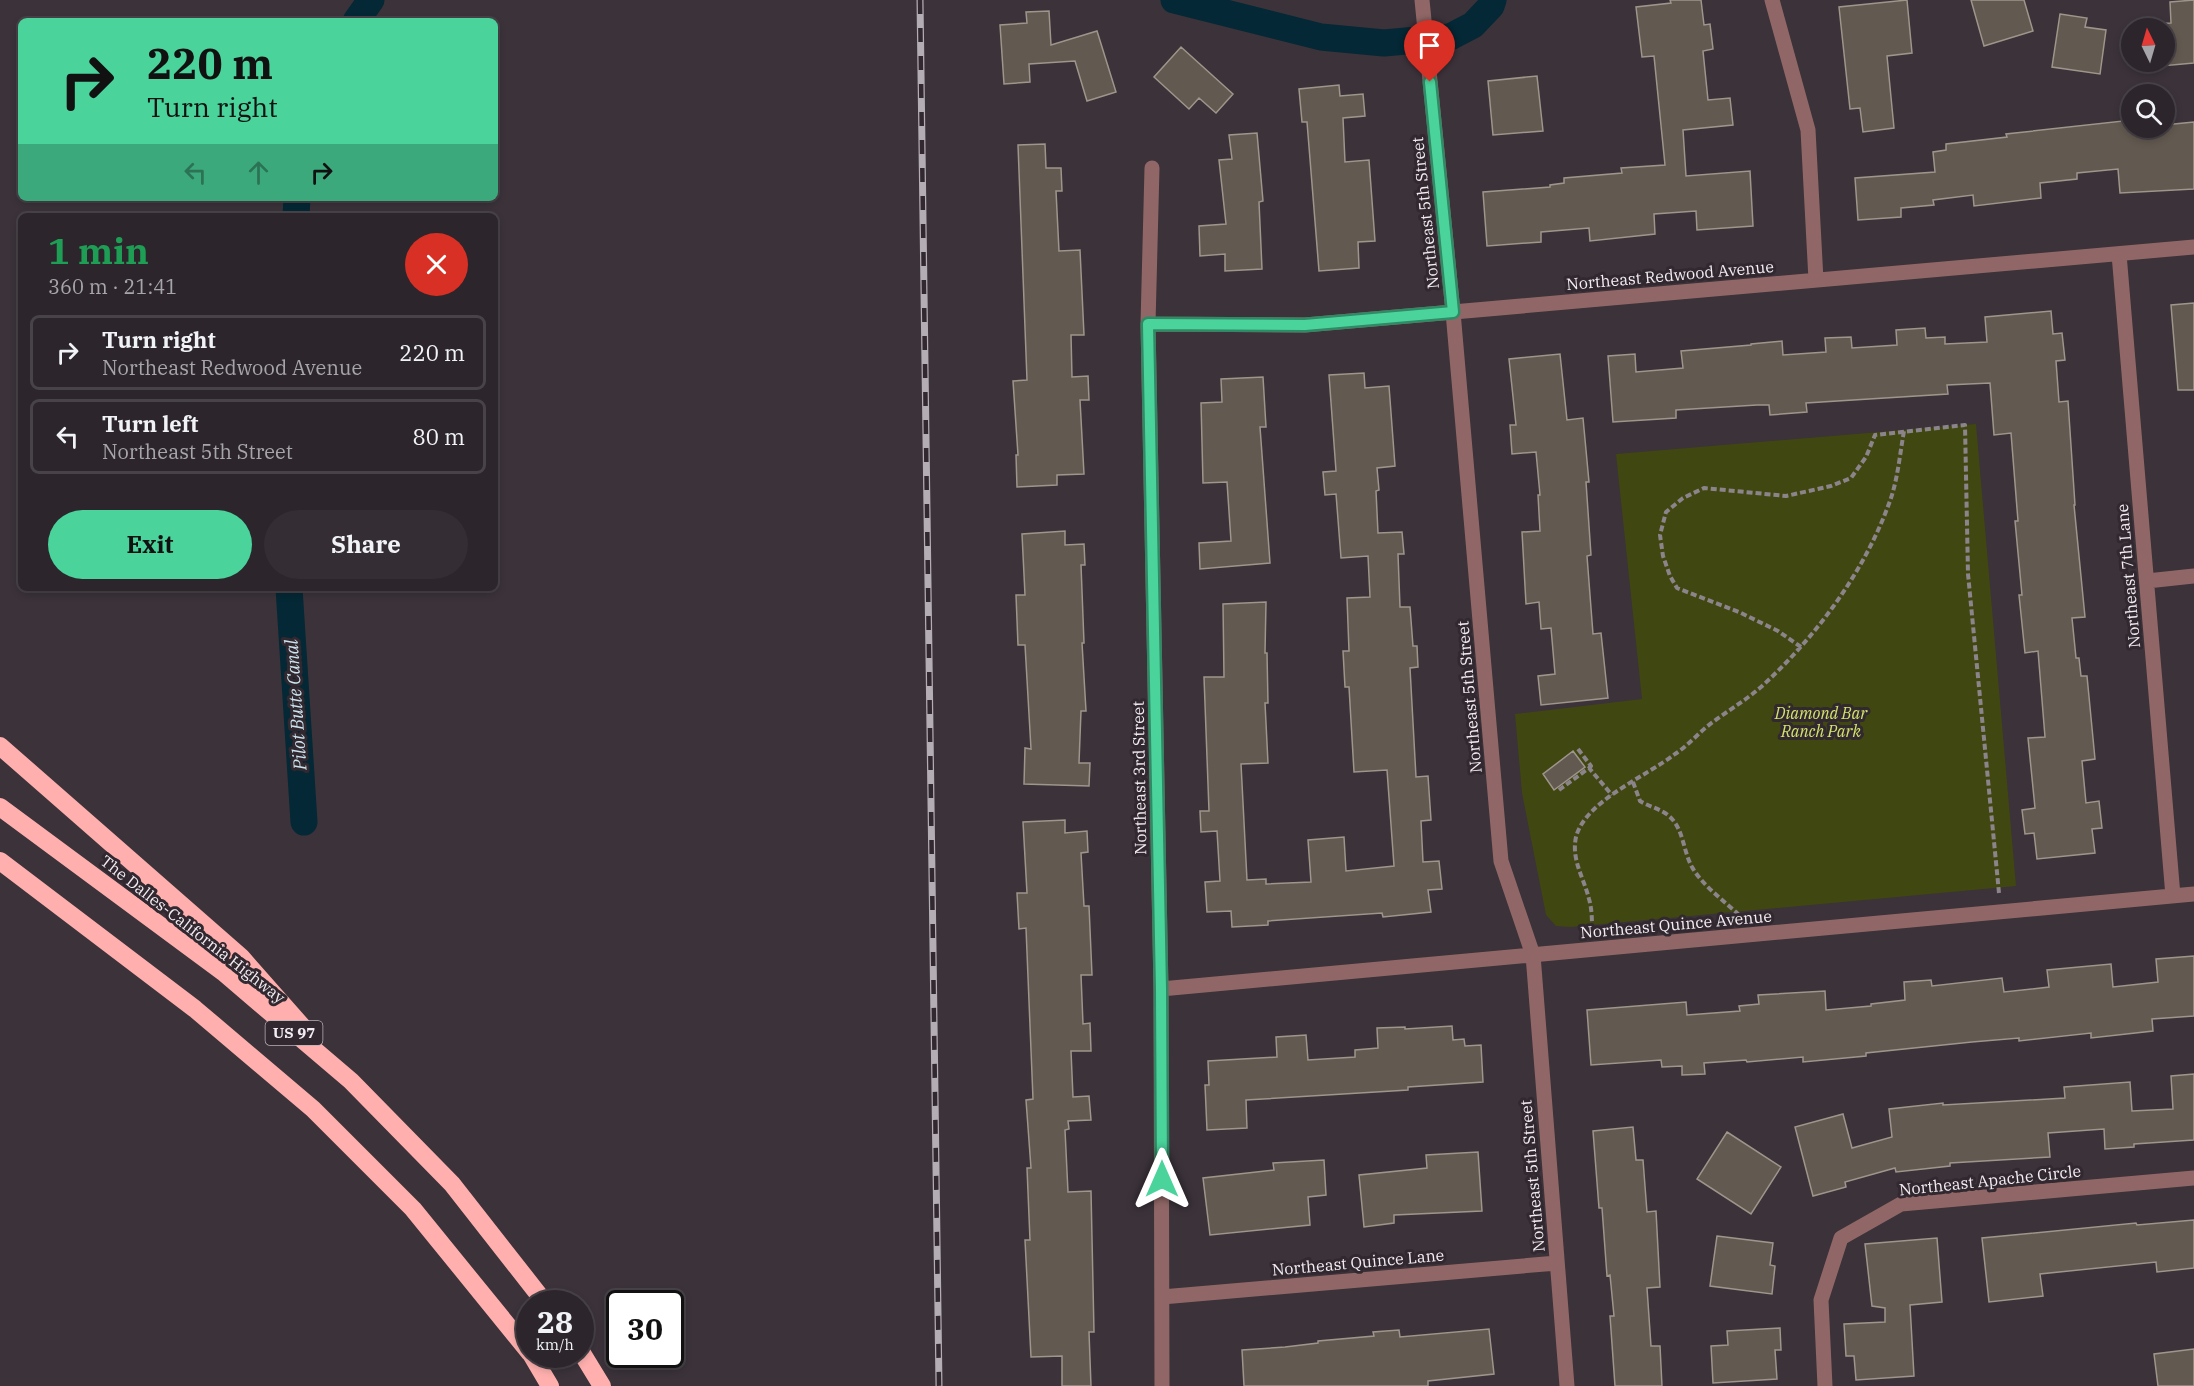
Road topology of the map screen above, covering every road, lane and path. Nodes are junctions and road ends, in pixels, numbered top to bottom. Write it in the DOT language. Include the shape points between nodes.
graph roads {
  1 [pos="1772,0"];
  2 [pos="1422,3"];
  3 [pos="1152,168"];
  4 [pos="2194,247"];
  5 [pos="2119,254"];
  6 [pos="1815,280"];
  7 [pos="1453,312"];
  8 [pos="1148,324"];
  9 [pos="1904,431"];
  10 [pos="2194,576"];
  11 [pos="2147,581"];
  12 [pos="1801,647"];
  13 [pos="0,746"];
  14 [pos="1578,749"];
  15 [pos="1589,768"];
  16 [pos="1633,782"];
  17 [pos="1559,790"];
  18 [pos="1612,795"];
  19 [pos="0,807"];
  20 [pos="0,861"];
  21 [pos="0,873"];
  22 [pos="2194,894"];
  23 [pos="2173,896"];
  24 [pos="2001,912"];
  25 [pos="84,924"];
  26 [pos="1740,936"];
  27 [pos="1593,949"];
  28 [pos="1533,955"];
  29 [pos="1161,989"];
  30 [pos="351,1081"];
  31 [pos="2194,1178"];
  32 [pos="1557,1263"];
  33 [pos="535,1290"];
  34 [pos="1162,1297"];
  35 [pos="516,1337"];
  36 [pos="539,1368"];
  37 [pos="592,1368"];
  38 [pos="550,1386"];
  39 [pos="603,1386"];
  40 [pos="1162,1386"];
  41 [pos="1567,1386"];
  42 [pos="1826,1386"];
  1 -- 6 [label="street" via="1808,130"];
  2 -- 7 [label="street, Northeast 5th Street"];
  3 -- 8 [label="street, Northeast 3rd Street"];
  4 -- 5 [label="street, Northeast Redwood Avenue"];
  5 -- 6 [label="street, Northeast Redwood Avenue"];
  5 -- 11 [label="street, Northeast 7th Lane"];
  6 -- 7 [label="street, Northeast Redwood Avenue"];
  7 -- 8 [label="street, Northeast Redwood Avenue" via="1305,325"];
  7 -- 28 [label="street, Northeast 5th Street" via="1501,861"];
  8 -- 29 [label="street, Northeast 3rd Street"];
  9 -- 12 [label="path" via="1892,496 1873,541 1848,585"];
  9 -- 12 [label="path" via="1875,435 1851,478 1831,486 1786,496 1704,488 1666,512 1660,535 1663,556 1677,588 1739,612"];
  9 -- 24 [label="path" via="1965,425 1968,574"];
  10 -- 11 [label="street"];
  11 -- 23 [label="street, Northeast 7th Lane"];
  12 -- 16 [label="path" via="1759,689 1676,754"];
  13 -- 30 [label="highway" via="241,957"];
  14 -- 15 [label="path"];
  15 -- 17 [label="path"];
  15 -- 18 [label="path"];
  16 -- 18 [label="path"];
  16 -- 26 [label="path" via="1640,801 1663,812 1679,828 1693,868 1738,915"];
  18 -- 27 [label="path" via="1586,820 1576,837 1576,857 1589,898"];
  19 -- 30 [label="highway, The Dalles-California Highway / US 97" via="223,972"];
  20 -- 25 [label="highway, US 97"];
  21 -- 25 [label="highway"];
  22 -- 23 [label="street, Northeast Quince Avenue"];
  23 -- 24 [label="street, Northeast Quince Avenue"];
  24 -- 26 [label="street, Northeast Quince Avenue"];
  25 -- 35 [label="highway, US 97" via="313,1109 413,1209"];
  26 -- 27 [label="street, Northeast Quince Avenue"];
  27 -- 28 [label="street, Northeast Quince Avenue"];
  28 -- 29 [label="street, Northeast Quince Avenue"];
  28 -- 32 [label="street, Northeast 5th Street"];
  29 -- 34 [label="street, Northeast 3rd Street"];
  30 -- 33 [label="highway, The Dalles-California Highway / US 97" via="452,1184"];
  31 -- 42 [label="street, Northeast Apache Circle" via="1901,1204 1841,1238 1821,1300"];
  32 -- 34 [label="street, Northeast Quince Lane"];
  32 -- 41 [label="street, Northeast 5th Street"];
  34 -- 40 [label="street, Northeast 3rd Street"];
  36 -- 38 [label="highway, US 97"];
  37 -- 39 [label="highway"];
}
